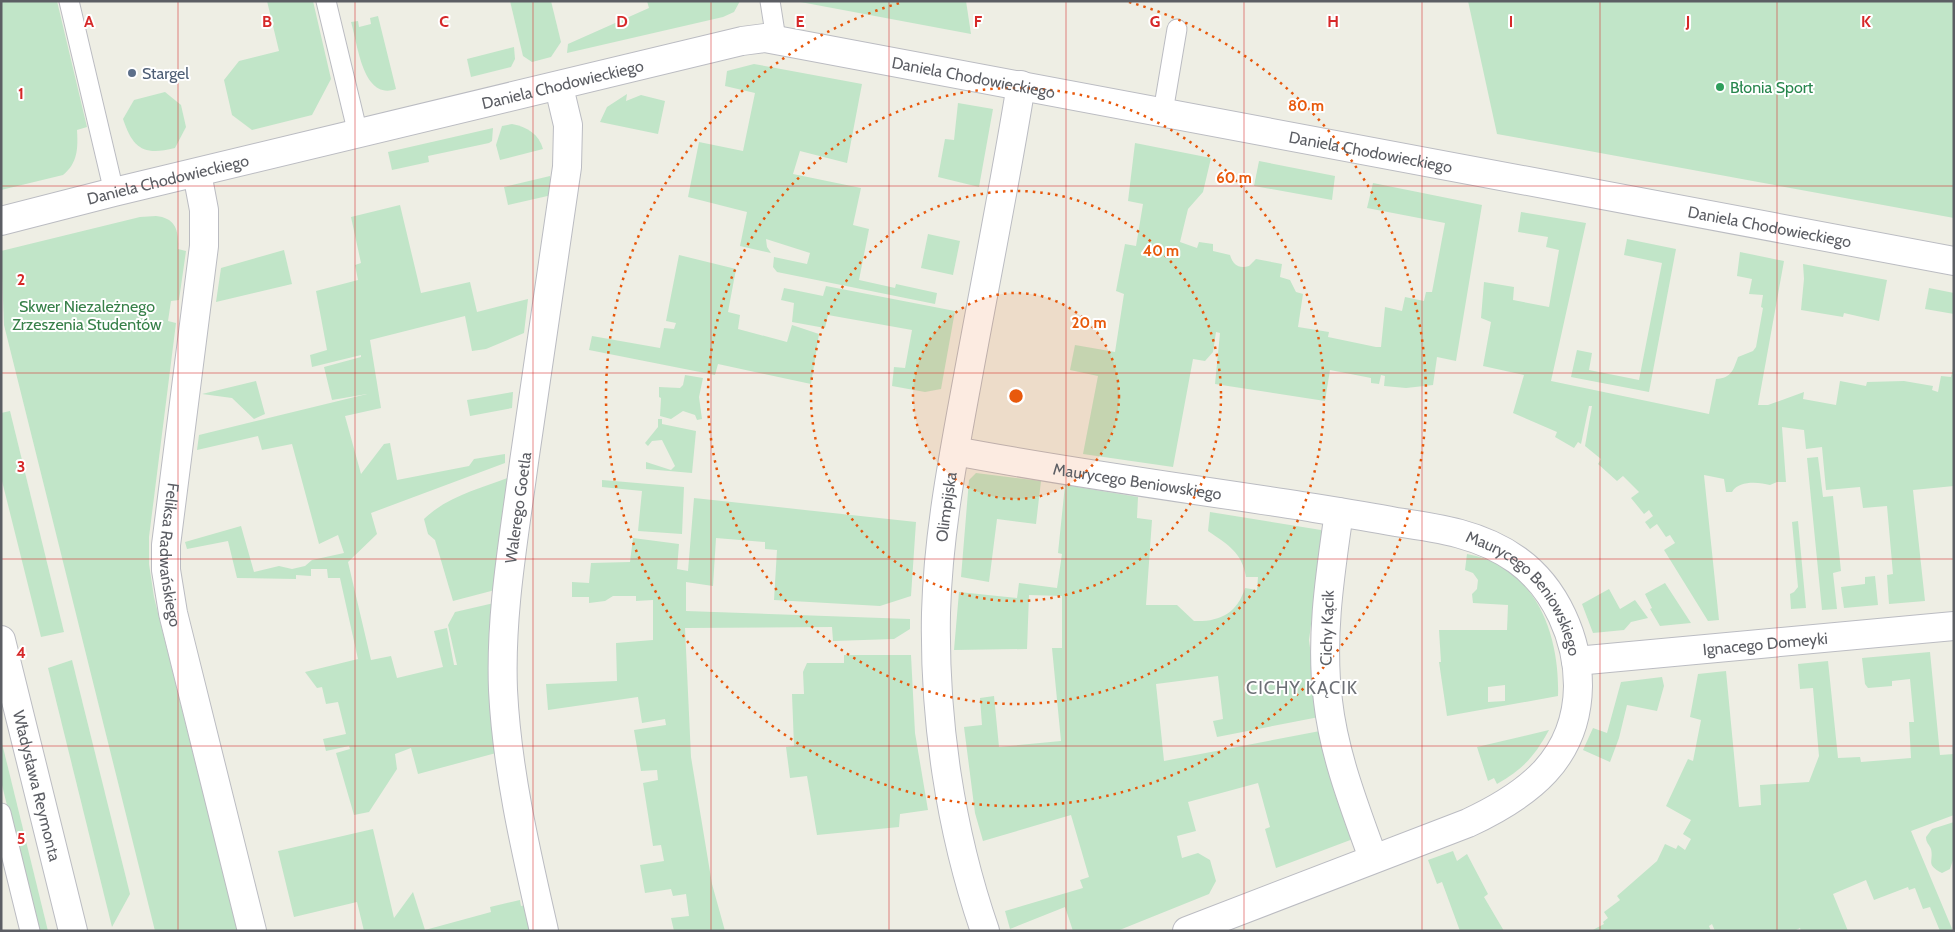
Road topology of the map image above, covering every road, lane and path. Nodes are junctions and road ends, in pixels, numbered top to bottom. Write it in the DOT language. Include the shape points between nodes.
graph roads {
  1 [pos="69,1"];
  2 [pos="326,1"];
  3 [pos="770,1"];
  4 [pos="1177,29"];
  5 [pos="776,39"];
  6 [pos="1021,85"];
  7 [pos="559,87"];
  8 [pos="1163,112"];
  9 [pos="358,134"];
  10 [pos="197,173"];
  11 [pos="114,192"];
  12 [pos="1,221"];
  13 [pos="1954,261"];
  14 [pos="955,451"];
  15 [pos="1339,512"];
  16 [pos="1954,626"];
  17 [pos="2,649"];
  18 [pos="1576,661"];
  19 [pos="1,813"];
  20 [pos="1373,858"];
  21 [pos="30,931"];
  22 [pos="72,931"];
  23 [pos="252,931"];
  24 [pos="544,931"];
  25 [pos="985,931"];
  26 [pos="1187,931"];
  1 -- 11 [label="lane"];
  2 -- 9 [label="lane"];
  3 -- 5 [label="lane"];
  4 -- 8 [label="lane"];
  5 -- 6 [label="street, Daniela Chodowieckiego"];
  5 -- 7 [label="street, Daniela Chodowieckiego" via="742,41"];
  6 -- 8 [label="street, Daniela Chodowieckiego"];
  6 -- 14 [label="street, Olimpijska"];
  7 -- 9 [label="street, Daniela Chodowieckiego"];
  7 -- 24 [label="street, Walerego Goetla" via="568,126 567,167 510,563 503,646 504,711 510,758"];
  8 -- 13 [label="street, Daniela Chodowieckiego"];
  9 -- 10 [label="street, Daniela Chodowieckiego"];
  10 -- 11 [label="street, Daniela Chodowieckiego"];
  10 -- 23 [label="street, Feliksa Radwańskiego" via="204,210 204,246 166,545 166,570 173,613"];
  11 -- 12 [label="street, Daniela Chodowieckiego"];
  14 -- 15 [label="street, Maurycego Beniowskiego"];
  14 -- 25 [label="street, Olimpijska" via="940,546 936,612 938,688 956,826"];
  15 -- 18 [label="street, Maurycego Beniowskiego" via="1469,536 1516,559 1551,596 1569,634"];
  15 -- 20 [label="street, Cichy Kącik" via="1326,609 1328,703 1337,748"];
  16 -- 18 [label="street, Ignacego Domeyki"];
  17 -- 22 [label="street, Władysława Reymonta"];
  18 -- 20 [label="street, Maurycego Beniowskiego" via="1578,699 1574,722 1556,758 1537,781 1505,805 1468,823"];
  19 -- 21 [label="lane"];
  20 -- 26 [label="street, Maurycego Beniowskiego"];
}
